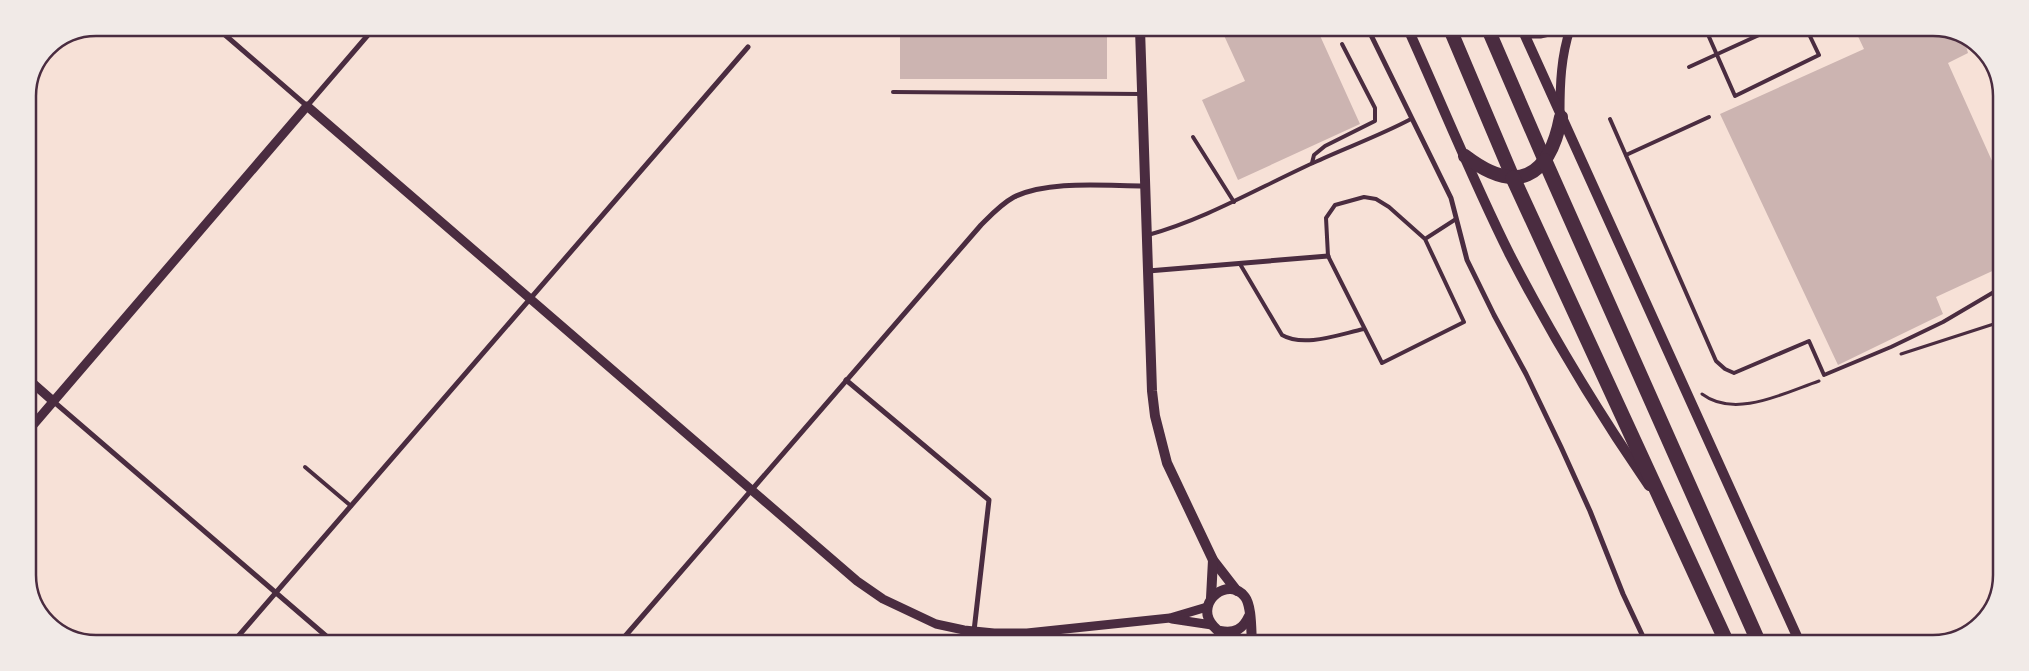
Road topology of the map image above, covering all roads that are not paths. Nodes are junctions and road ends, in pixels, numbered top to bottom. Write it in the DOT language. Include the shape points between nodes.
graph roads {
  1 [pos="226,36"];
  2 [pos="367,36"];
  3 [pos="1140,36"];
  4 [pos="1371,36"];
  5 [pos="1411,36"];
  6 [pos="1453,36"];
  7 [pos="1491,36"];
  8 [pos="1525,36"];
  9 [pos="1568,36"];
  10 [pos="1708,36"];
  11 [pos="1757,36"];
  12 [pos="1810,36"];
  13 [pos="1342,44"];
  14 [pos="748,47"];
  15 [pos="1716,55"];
  16 [pos="1688,67"];
  17 [pos="893,92"];
  18 [pos="1142,94"];
  19 [pos="307,106"];
  20 [pos="1709,116"];
  21 [pos="1561,117"];
  22 [pos="1411,119"];
  23 [pos="1610,119"];
  24 [pos="1193,137"];
  25 [pos="1626,155"];
  26 [pos="1465,156"];
  27 [pos="1545,161"];
  28 [pos="1312,163"];
  29 [pos="1513,178"];
  30 [pos="1145,186"];
  31 [pos="1234,202"];
  32 [pos="1456,219"];
  33 [pos="1147,235"];
  34 [pos="1425,239"];
  35 [pos="1328,256"];
  36 [pos="1240,264"];
  37 [pos="1148,271"];
  38 [pos="1993,293"];
  39 [pos="530,299"];
  40 [pos="1364,329"];
  41 [pos="846,380"];
  42 [pos="36,386"];
  43 [pos="53,401"];
  44 [pos="36,421"];
  45 [pos="305,467"];
  46 [pos="752,490"];
  47 [pos="351,506"];
  48 [pos="1671,518"];
  49 [pos="1212,560"];
  50 [pos="1237,591"];
  51 [pos="276,593"];
  52 [pos="1209,602"];
  53 [pos="1249,616"];
  54 [pos="1170,618"];
  55 [pos="1215,628"];
  56 [pos="974,631"];
  57 [pos="239,635"];
  58 [pos="325,635"];
  59 [pos="626,635"];
  60 [pos="1224,635"];
  61 [pos="1251,635"];
  62 [pos="1642,635"];
  63 [pos="1722,635"];
  64 [pos="1755,635"];
  65 [pos="1796,635"];
  1 -- 19 [label="street"];
  2 -- 19 [label="street"];
  3 -- 18 [label="main road"];
  4 -- 22 [label="street"];
  5 -- 26 [label="main road"];
  6 -- 29 [label="highway"];
  7 -- 27 [label="highway"];
  8 -- 21 [label="main road"];
  9 -- 21 [label="street" via="1560,76"];
  10 -- 15 [label="lane"];
  11 -- 15 [label="lane"];
  12 -- 15 [label="lane" via="1819,55 1735,96"];
  13 -- 28 [label="lane" via="1375,108 1375,121 1325,146 1314,155"];
  14 -- 39 [label="street"];
  15 -- 16 [label="lane"];
  17 -- 18 [label="lane"];
  18 -- 30 [label="main road"];
  19 -- 39 [label="street"];
  19 -- 43 [label="street"];
  20 -- 25 [label="lane"];
  21 -- 27 [label="highway"];
  21 -- 65 [label="main road"];
  22 -- 28 [label="lane"];
  22 -- 32 [label="street" via="1451,198"];
  23 -- 25 [label="lane"];
  24 -- 31 [label="lane"];
  25 -- 38 [label="lane" via="1716,361 1734,373 1809,341 1824,375 1892,347"];
  26 -- 29 [label="highway" via="1493,174"];
  26 -- 48 [label="main road" via="1509,253 1550,329"];
  27 -- 29 [label="highway" via="1525,175"];
  27 -- 64 [label="highway"];
  28 -- 31 [label="lane"];
  29 -- 48 [label="highway"];
  30 -- 33 [label="main road"];
  30 -- 41 [label="street" via="1052,186 1013,198 981,225"];
  31 -- 33 [label="lane" via="1173,228"];
  32 -- 34 [label="lane"];
  32 -- 62 [label="street" via="1467,260 1565,455"];
  33 -- 37 [label="main road"];
  34 -- 35 [label="lane" via="1389,207 1364,197 1335,206 1329,212 1326,218"];
  34 -- 40 [label="lane" via="1464,322 1382,363"];
  35 -- 36 [label="street"];
  35 -- 40 [label="lane"];
  36 -- 37 [label="street"];
  36 -- 40 [label="lane" via="1282,335 1289,339 1304,341"];
  37 -- 49 [label="main road" via="1152,391 1160,441 1173,478"];
  39 -- 46 [label="street"];
  39 -- 47 [label="street"];
  41 -- 46 [label="street"];
  41 -- 56 [label="street" via="989,500"];
  42 -- 43 [label="street"];
  43 -- 44 [label="street"];
  43 -- 51 [label="street"];
  45 -- 47 [label="lane"];
  46 -- 56 [label="street" via="883,599 936,624"];
  46 -- 59 [label="street"];
  47 -- 51 [label="street"];
  48 -- 63 [label="highway"];
  49 -- 50 [label="main road"];
  49 -- 52 [label="main road"];
  50 -- 52 [label="main road" via="1227,589 1218,592"];
  50 -- 53 [label="main road" via="1245,597"];
  51 -- 57 [label="street"];
  51 -- 58 [label="street"];
  52 -- 54 [label="street"];
  52 -- 55 [label="main road" via="1207,616"];
  53 -- 55 [label="main road" via="1238,630 1228,632"];
  53 -- 61 [label="main road"];
  54 -- 55 [label="street"];
  54 -- 56 [label="street" via="1027,633"];
  55 -- 60 [label="main road"];
}
